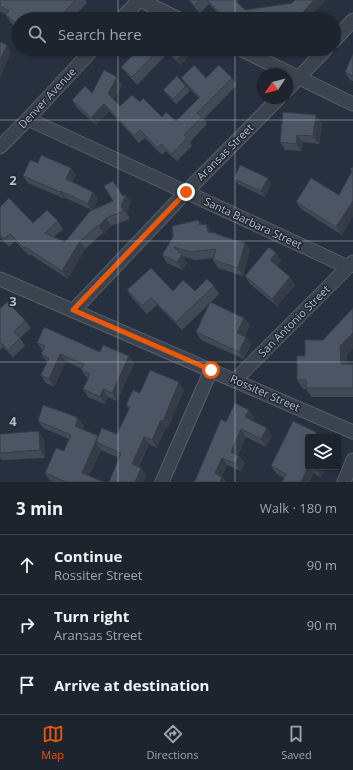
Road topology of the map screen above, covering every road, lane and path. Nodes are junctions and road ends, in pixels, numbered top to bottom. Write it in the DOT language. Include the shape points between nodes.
graph roads {
  1 [pos="139,0"];
  2 [pos="128,12"];
  3 [pos="164,12"];
  4 [pos="353,20"];
  5 [pos="341,33"];
  6 [pos="86,56"];
  7 [pos="254,56"];
  8 [pos="319,56"];
  9 [pos="299,78"];
  10 [pos="293,84"];
  11 [pos="273,104"];
  12 [pos="353,104"];
  13 [pos="28,119"];
  14 [pos="0,148"];
  15 [pos="186,192"];
  16 [pos="350,264"];
  17 [pos="0,278"];
  18 [pos="73,310"];
  19 [pos="211,370"];
  20 [pos="235,380"];
  21 [pos="353,432"];
  22 [pos="353,460"];
  23 [pos="162,482"];
  24 [pos="344,482"];
  1 -- 2 [label="street"];
  1 -- 3 [label="street"];
  4 -- 5 [label="street"];
  6 -- 13 [label="street, Denver Avenue"];
  7 -- 9 [label="street"];
  8 -- 9 [label="street"];
  9 -- 10 [label="street"];
  9 -- 12 [label="street"];
  11 -- 15 [label="street, Aransas Street"];
  13 -- 14 [label="street, Denver Avenue"];
  13 -- 15 [label="street, Santa Barbara Street"];
  15 -- 16 [label="street, Santa Barbara Street"];
  15 -- 18 [label="street, Aransas Street"];
  16 -- 20 [label="street, San Antonio Street"];
  17 -- 18 [label="street, Rossiter Street"];
  18 -- 19 [label="street, Rossiter Street"];
  19 -- 20 [label="street, Rossiter Street"];
  19 -- 23 [label="street"];
  20 -- 21 [label="street, Rossiter Street"];
  22 -- 24 [label="street"];
}
